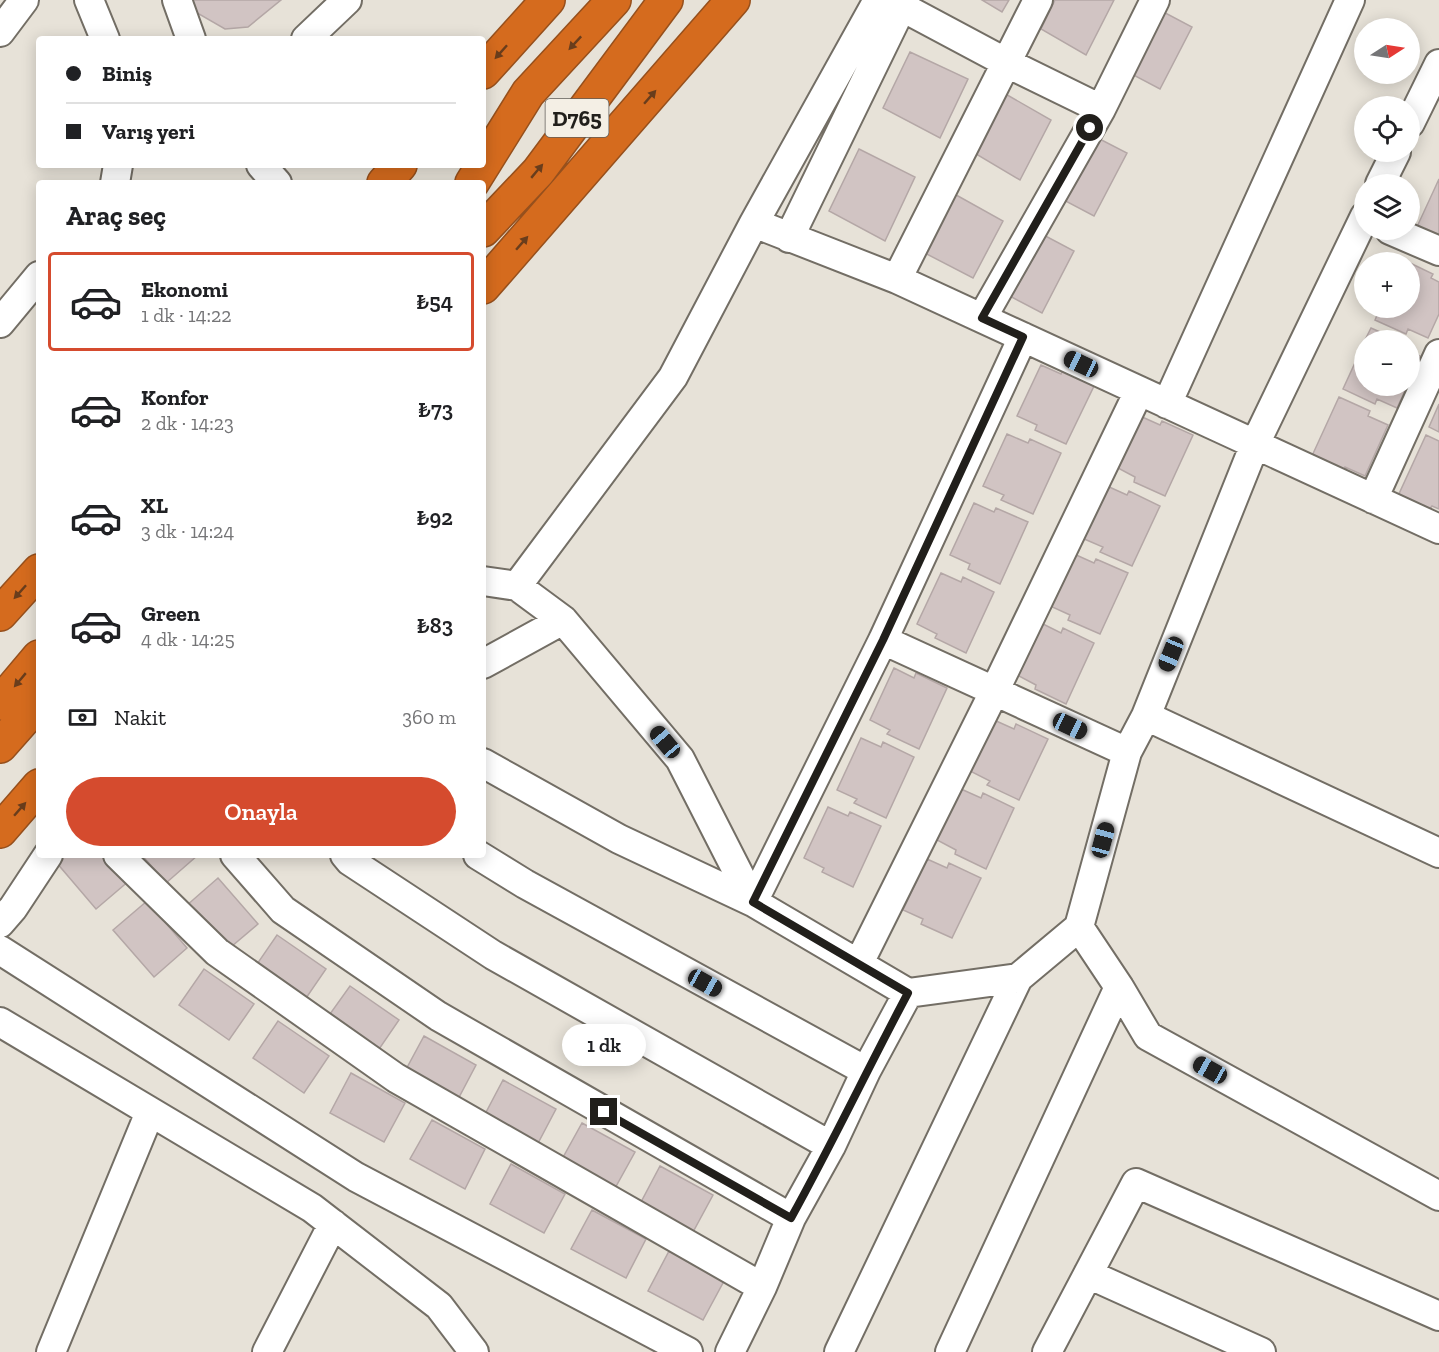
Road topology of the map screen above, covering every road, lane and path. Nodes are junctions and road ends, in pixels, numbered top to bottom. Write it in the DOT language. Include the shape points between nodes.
graph roads {
  1 [pos="24,0"];
  2 [pos="89,0"];
  3 [pos="177,0"];
  4 [pos="347,0"];
  5 [pos="548,0"];
  6 [pos="614,0"];
  7 [pos="666,0"];
  8 [pos="733,0"];
  9 [pos="1038,0"];
  10 [pos="1155,0"];
  11 [pos="1350,0"];
  12 [pos="895,2"];
  13 [pos="0,32"];
  14 [pos="104,36"];
  15 [pos="190,36"];
  16 [pos="309,36"];
  17 [pos="1007,63"];
  18 [pos="1439,64"];
  19 [pos="486,69"];
  20 [pos="1420,103"];
  21 [pos="1101,109"];
  22 [pos="486,159"];
  23 [pos="264,168"];
  24 [pos="397,168"];
  25 [pos="274,180"];
  26 [pos="387,180"];
  27 [pos="754,223"];
  28 [pos="486,227"];
  29 [pos="789,238"];
  30 [pos="1354,240"];
  31 [pos="1413,240"];
  32 [pos="1439,251"];
  33 [pos="897,279"];
  34 [pos="36,280"];
  35 [pos="486,284"];
  36 [pos="982,318"];
  37 [pos="0,323"];
  38 [pos="1023,337"];
  39 [pos="1439,354"];
  40 [pos="1139,391"];
  41 [pos="1167,404"];
  42 [pos="1255,444"];
  43 [pos="1373,499"];
  44 [pos="1439,529"];
  45 [pos="36,574"];
  46 [pos="486,582"];
  47 [pos="517,586"];
  48 [pos="0,614"];
  49 [pos="563,620"];
  50 [pos="883,640"];
  51 [pos="36,661"];
  52 [pos="486,662"];
  53 [pos="995,690"];
  54 [pos="0,703"];
  55 [pos="36,705"];
  56 [pos="1146,716"];
  57 [pos="0,747"];
  58 [pos="1127,752"];
  59 [pos="486,765"];
  60 [pos="36,789"];
  61 [pos="0,831"];
  62 [pos="1439,853"];
  63 [pos="46,858"];
  64 [pos="121,858"];
  65 [pos="238,858"];
  66 [pos="348,858"];
  67 [pos="483,858"];
  68 [pos="753,902"];
  69 [pos="0,923"];
  70 [pos="1079,927"];
  71 [pos="0,950"];
  72 [pos="859,963"];
  73 [pos="1018,978"];
  74 [pos="1119,987"];
  75 [pos="908,993"];
  76 [pos="0,1022"];
  77 [pos="866,1071"];
  78 [pos="150,1112"];
  79 [pos="831,1146"];
  80 [pos="1439,1196"];
  81 [pos="791,1218"];
  82 [pos="333,1224"];
  83 [pos="1088,1274"];
  84 [pos="762,1287"];
  85 [pos="1439,1316"];
  86 [pos="451,1340"];
  87 [pos="51,1352"];
  88 [pos="267,1352"];
  89 [pos="474,1352"];
  90 [pos="688,1352"];
  91 [pos="730,1352"];
  92 [pos="839,1352"];
  93 [pos="950,1352"];
  94 [pos="1047,1352"];
  95 [pos="1261,1352"];
  1 -- 13 [label="street"];
  2 -- 14 [label="street"];
  3 -- 15 [label="street"];
  4 -- 16 [label="street"];
  5 -- 19 [label="highway, one-way"];
  6 -- 22 [label="highway, D765, one-way" via="528,93"];
  28 -- 7 [label="highway, D765, one-way" via="538,172"];
  35 -- 8 [label="highway, one-way"];
  9 -- 17 [label="street"];
  10 -- 21 [label="street"];
  11 -- 41 [label="street"];
  12 -- 17 [label="street"];
  12 -- 27 [label="street"];
  12 -- 29 [label="street"];
  17 -- 21 [label="street"];
  17 -- 33 [label="street"];
  18 -- 20 [label="street"];
  21 -- 36 [label="street"];
  23 -- 25 [label="street"];
  24 -- 26 [label="highway"];
  27 -- 29 [label="street"];
  27 -- 47 [label="street" via="673,377"];
  29 -- 33 [label="street"];
  30 -- 42 [label="street"];
  31 -- 32 [label="street"];
  33 -- 36 [label="street"];
  34 -- 37 [label="street"];
  36 -- 38 [label="street"];
  38 -- 40 [label="street"];
  38 -- 50 [label="street"];
  39 -- 43 [label="street"];
  40 -- 41 [label="street"];
  40 -- 53 [label="street"];
  41 -- 42 [label="street"];
  42 -- 43 [label="street"];
  42 -- 56 [label="street"];
  43 -- 44 [label="street"];
  45 -- 48 [label="highway, one-way"];
  46 -- 47 [label="street"];
  47 -- 49 [label="street"];
  49 -- 52 [label="street"];
  49 -- 68 [label="street" via="680,759"];
  50 -- 53 [label="street"];
  50 -- 68 [label="street"];
  51 -- 54 [label="highway, one-way"];
  53 -- 58 [label="street"];
  53 -- 72 [label="street"];
  55 -- 57 [label="highway"];
  56 -- 58 [label="street"];
  56 -- 62 [label="street"];
  58 -- 70 [label="street"];
  59 -- 68 [label="street" via="619,839"];
  61 -- 60 [label="highway, one-way"];
  63 -- 69 [label="street"];
  64 -- 84 [label="street" via="217,952 396,1078"];
  65 -- 81 [label="street" via="283,910 438,1017"];
  66 -- 79 [label="street" via="493,954"];
  67 -- 77 [label="street"];
  68 -- 72 [label="street"];
  70 -- 73 [label="street"];
  70 -- 74 [label="street"];
  71 -- 90 [label="street" via="357,1177"];
  72 -- 75 [label="street"];
  73 -- 75 [label="street"];
  73 -- 92 [label="street"];
  74 -- 80 [label="street" via="1148,1036"];
  74 -- 93 [label="street"];
  75 -- 77 [label="street"];
  76 -- 78 [label="street"];
  77 -- 79 [label="street"];
  78 -- 82 [label="street"];
  78 -- 87 [label="street"];
  79 -- 81 [label="street"];
  81 -- 84 [label="street"];
  82 -- 86 [label="street" via="439,1306"];
  82 -- 88 [label="street"];
  83 -- 85 [label="street" via="1136,1183"];
  83 -- 94 [label="street"];
  83 -- 95 [label="street"];
  84 -- 91 [label="street"];
  86 -- 89 [label="street"];
}
